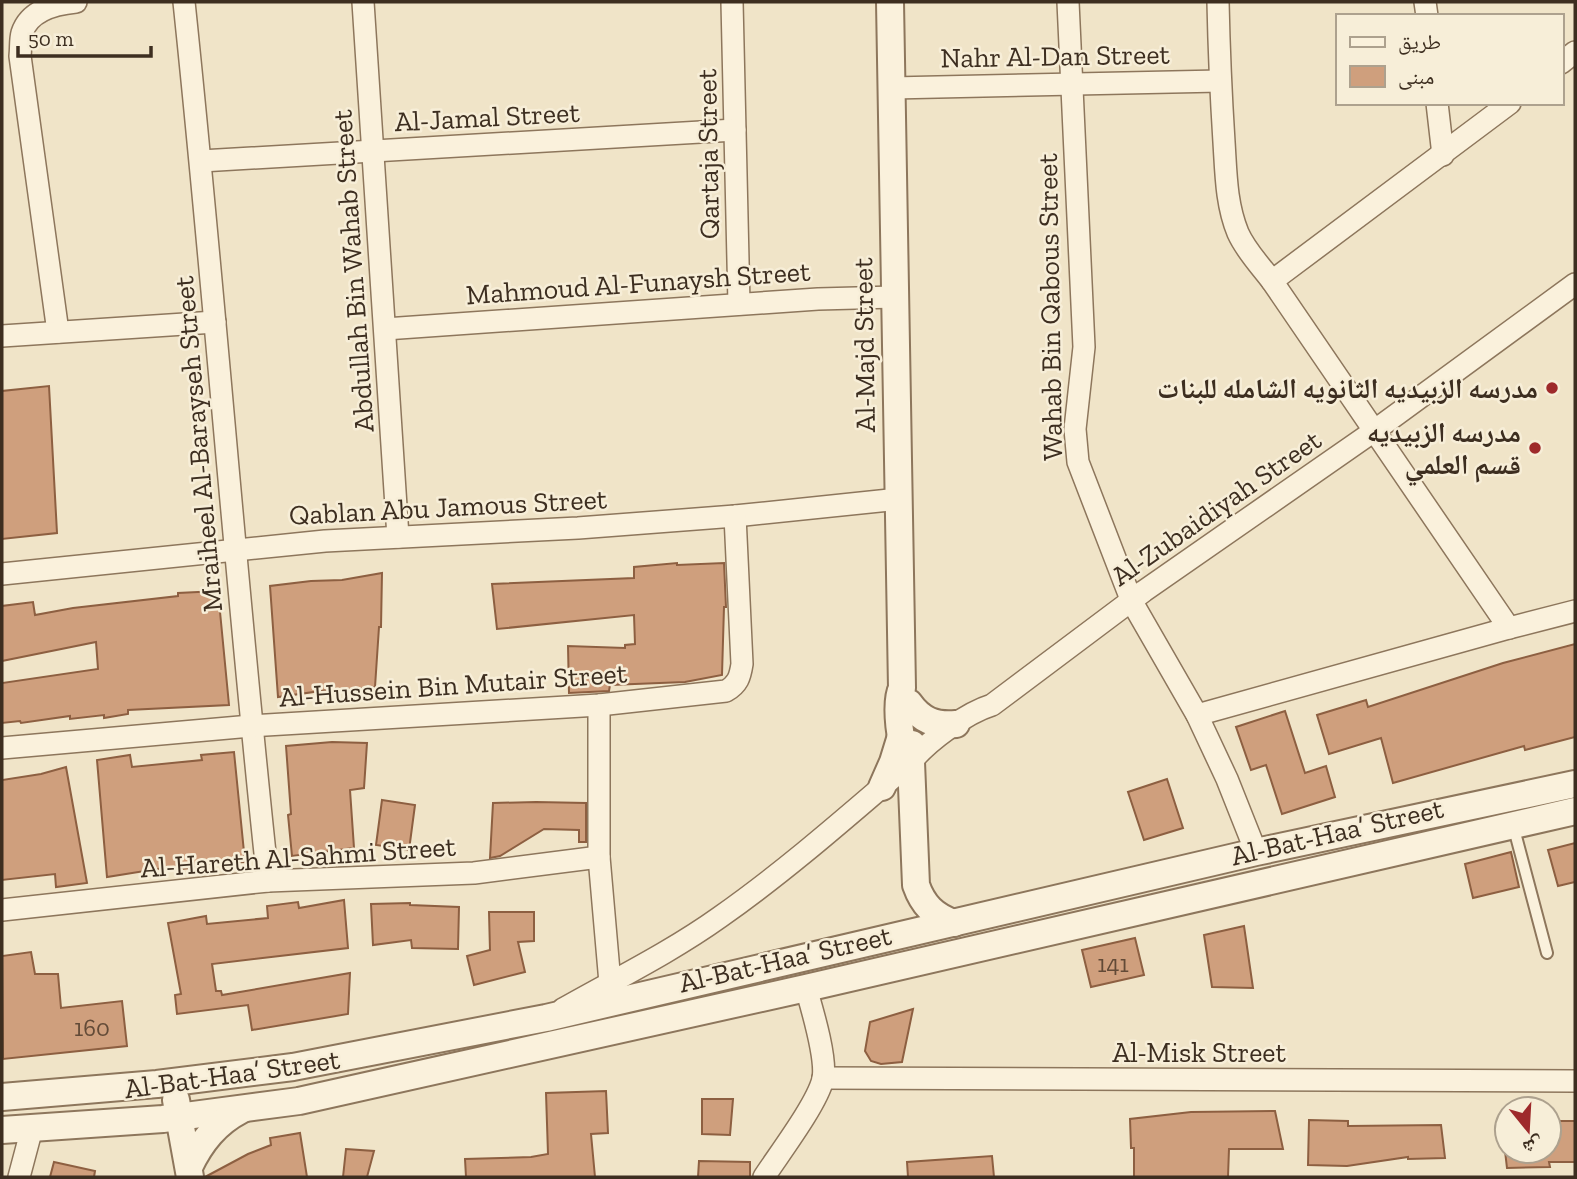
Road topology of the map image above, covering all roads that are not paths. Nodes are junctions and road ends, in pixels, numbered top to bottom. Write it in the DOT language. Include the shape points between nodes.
graph roads {
  1 [pos="76,2"];
  2 [pos="184,2"];
  3 [pos="363,2"];
  4 [pos="732,2"];
  5 [pos="890,2"];
  6 [pos="1068,2"];
  7 [pos="1218,2"];
  8 [pos="1220,81"];
  9 [pos="1072,83"];
  10 [pos="892,88"];
  11 [pos="1437,105"];
  12 [pos="1507,105"];
  13 [pos="735,130"];
  14 [pos="374,152"];
  15 [pos="1443,155"];
  16 [pos="201,162"];
  17 [pos="1272,281"];
  18 [pos="1575,284"];
  19 [pos="895,297"];
  20 [pos="739,304"];
  21 [pos="215,322"];
  22 [pos="386,329"];
  23 [pos="58,332"];
  24 [pos="2,337"];
  25 [pos="1374,431"];
  26 [pos="898,499"];
  27 [pos="736,516"];
  28 [pos="398,537"];
  29 [pos="235,550"];
  30 [pos="2,573"];
  31 [pos="1132,602"];
  32 [pos="1575,611"];
  33 [pos="1508,628"];
  34 [pos="905,695"];
  35 [pos="599,705"];
  36 [pos="992,705"];
  37 [pos="1197,715"];
  38 [pos="956,724"];
  39 [pos="251,726"];
  40 [pos="901,734"];
  41 [pos="2,748"];
  42 [pos="911,762"];
  43 [pos="1575,784"];
  44 [pos="882,787"];
  45 [pos="1575,811"];
  46 [pos="1513,825"];
  47 [pos="1256,852"];
  48 [pos="598,857"];
  49 [pos="268,881"];
  50 [pos="1263,881"];
  51 [pos="2,910"];
  52 [pos="954,923"];
  53 [pos="1547,953"];
  54 [pos="610,983"];
  55 [pos="806,988"];
  56 [pos="546,1018"];
  57 [pos="823,1078"];
  58 [pos="1575,1081"];
  59 [pos="165,1083"];
  60 [pos="2,1097"];
  61 [pos="244,1108"];
  62 [pos="172,1118"];
  63 [pos="32,1128"];
  64 [pos="2,1130"];
  65 [pos="185,1174"];
  66 [pos="19,1177"];
  67 [pos="764,1177"];
  1 -- 23 [label="street" via="49,7 31,17 22,33 20,56"];
  2 -- 16 [label="street, Mraiheel Al-Barayseh Street"];
  3 -- 14 [label="street, Abdullah Bin Wahab Street"];
  4 -- 13 [label="street, Qartaja Street"];
  5 -- 10 [label="street, Al-Majd Street"];
  6 -- 9 [label="street, Wahab Bin Qabous Street"];
  7 -- 8 [label="street"];
  8 -- 9 [label="street, Nahr Al-Dan Street"];
  8 -- 17 [label="street" via="1231,214 1247,250"];
  9 -- 10 [label="street, Nahr Al-Dan Street"];
  9 -- 31 [label="street, Wahab Bin Qabous Street" via="1084,347 1075,429 1078,462"];
  10 -- 19 [label="street, Al-Majd Street"];
  11 -- 15 [label="street"];
  12 -- 15 [label="street"];
  13 -- 14 [label="street, Al-Jamal Street"];
  13 -- 20 [label="street, Qartaja Street"];
  14 -- 16 [label="street, Al-Jamal Street"];
  14 -- 22 [label="street, Abdullah Bin Wahab Street"];
  15 -- 17 [label="street"];
  16 -- 21 [label="street, Mraiheel Al-Barayseh Street"];
  17 -- 25 [label="street"];
  18 -- 25 [label="street, Al-Zubaidiyah Street"];
  19 -- 20 [label="street, Mahmoud Al-Funaysh Street"];
  19 -- 26 [label="street, Al-Majd Street"];
  20 -- 22 [label="street, Mahmoud Al-Funaysh Street"];
  21 -- 23 [label="street"];
  21 -- 29 [label="street, Mraiheel Al-Barayseh Street"];
  22 -- 28 [label="street, Abdullah Bin Wahab Street"];
  23 -- 24 [label="street"];
  25 -- 31 [label="street, Al-Zubaidiyah Street"];
  25 -- 33 [label="street"];
  26 -- 27 [label="street, Qablan Abu Jamous Street"];
  26 -- 34 [label="street, Al-Majd Street"];
  27 -- 28 [label="street, Qablan Abu Jamous Street"];
  27 -- 35 [label="street, Al-Hussein Bin Mutair Street" via="742,664 735,686 712,694"];
  28 -- 29 [label="street, Qablan Abu Jamous Street"];
  29 -- 30 [label="street, Qablan Abu Jamous Street"];
  29 -- 39 [label="street, Mraiheel Al-Barayseh Street"];
  31 -- 36 [label="street, Al-Zubaidiyah Street"];
  31 -- 37 [label="street, Wahab Bin Qabous Street"];
  32 -- 33 [label="street"];
  33 -- 37 [label="street"];
  34 -- 38 [label="street" via="924,719 944,726"];
  34 -- 40 [label="street, Al-Majd Street" via="897,704"];
  34 -- 42 [label="street, Al-Majd Street"];
  35 -- 39 [label="street, Al-Hussein Bin Mutair Street"];
  35 -- 48 [label="street"];
  36 -- 38 [label="street, Al-Zubaidiyah Street"];
  36 -- 42 [label="street, Al-Zubaidiyah Street" via="976,724 924,761"];
  37 -- 47 [label="street, Wahab Bin Qabous Street"];
  38 -- 42 [label="street, Al-Zubaidiyah Street"];
  39 -- 41 [label="street, Al-Hussein Bin Mutair Street"];
  39 -- 49 [label="street, Mraiheel Al-Barayseh Street"];
  40 -- 42 [label="street, Al-Majd Street"];
  40 -- 44 [label="street"];
  42 -- 44 [label="street, Al-Zubaidiyah Street"];
  42 -- 52 [label="street, Al-Majd Street" via="916,885 934,914"];
  43 -- 47 [label="street, Al-Bat-Haa’ Street"];
  44 -- 54 [label="street, Al-Zubaidiyah Street" via="741,902"];
  45 -- 46 [label="street, Al-Bat-Haa’ Street"];
  46 -- 50 [label="street, Al-Bat-Haa’ Street"];
  46 -- 53 [label="lane"];
  47 -- 50 [label="street"];
  47 -- 52 [label="street, Al-Bat-Haa’ Street"];
  48 -- 49 [label="street, Al-Hareth Al-Sahmi Street" via="474,873"];
  48 -- 54 [label="street"];
  49 -- 51 [label="street, Al-Hareth Al-Sahmi Street"];
  50 -- 55 [label="street, Al-Bat-Haa’ Street"];
  52 -- 56 [label="street, Al-Bat-Haa’ Street"];
  54 -- 56 [label="street, Al-Zubaidiyah Street"];
  55 -- 57 [label="street"];
  55 -- 61 [label="street, Al-Bat-Haa’ Street" via="299,1101"];
  56 -- 59 [label="street, Al-Bat-Haa’ Street" via="293,1067"];
  57 -- 58 [label="street, Al-Misk Street"];
  57 -- 67 [label="street"];
  59 -- 60 [label="street, Al-Bat-Haa’ Street"];
  59 -- 62 [label="street"];
  61 -- 62 [label="street, Al-Bat-Haa’ Street"];
  61 -- 65 [label="street" via="211,1132"];
  62 -- 63 [label="street, Al-Bat-Haa’ Street"];
  62 -- 65 [label="street"];
  63 -- 64 [label="street, Al-Bat-Haa’ Street"];
  63 -- 66 [label="street"];
}
